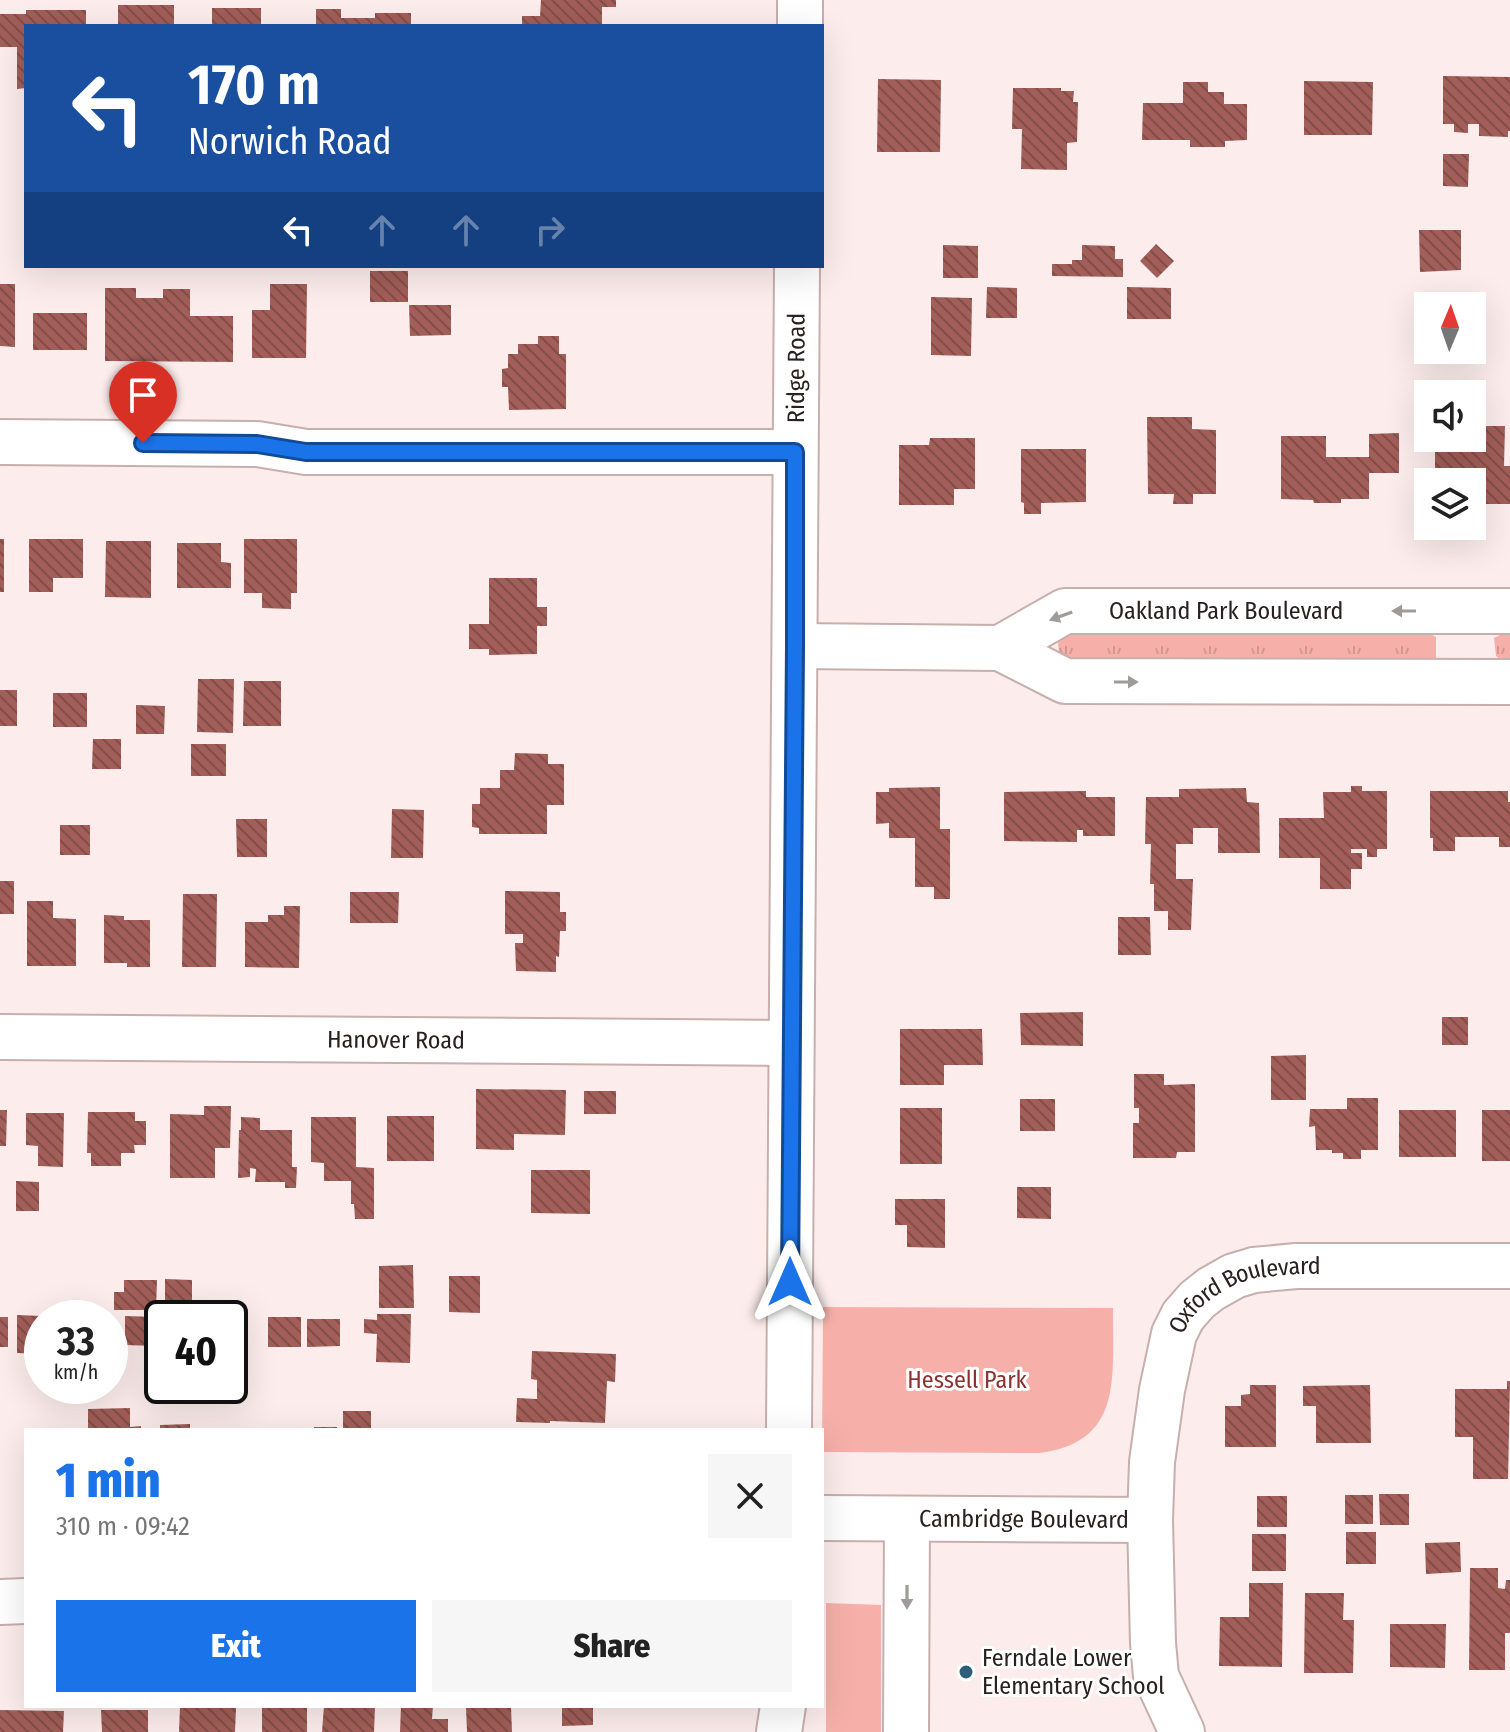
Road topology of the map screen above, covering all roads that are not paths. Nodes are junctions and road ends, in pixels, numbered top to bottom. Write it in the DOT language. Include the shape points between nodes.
graph roads {
  1 [pos="800,0"];
  2 [pos="800,24"];
  3 [pos="797,268"];
  4 [pos="0,442"];
  5 [pos="795,452"];
  6 [pos="1461,611"];
  7 [pos="1510,611"];
  8 [pos="795,646"];
  9 [pos="1000,648"];
  10 [pos="1460,681"];
  11 [pos="1510,682"];
  12 [pos="0,1037"];
  13 [pos="790,1043"];
  14 [pos="1510,1266"];
  15 [pos="789,1428"];
  16 [pos="824,1518"];
  17 [pos="907,1519"];
  18 [pos="1150,1520"];
  19 [pos="24,1601"];
  20 [pos="0,1602"];
  21 [pos="785,1708"];
  22 [pos="785,1708"];
  23 [pos="779,1732"];
  24 [pos="791,1732"];
  25 [pos="906,1732"];
  26 [pos="1182,1732"];
  1 -- 2 [label="street"];
  3 -- 5 [label="street, Ridge Road"];
  4 -- 5 [label="street" via="257,444 306,452"];
  5 -- 8 [label="street, Ridge Road"];
  6 -- 7 [label="street, Oakland Park Boulevard"];
  6 -- 9 [label="street, Oakland Park Boulevard, one-way" via="1065,611"];
  6 -- 10 [label="street"];
  8 -- 9 [label="street"];
  8 -- 13 [label="street, Ridge Road"];
  9 -- 10 [label="street, one-way" via="1065,681"];
  10 -- 11 [label="street"];
  12 -- 13 [label="street, Hanover Road"];
  13 -- 15 [label="street, Ridge Road"];
  14 -- 18 [label="street, Oxford Boulevard" via="1296,1266 1254,1270 1211,1289 1183,1316 1174,1334 1152,1462"];
  16 -- 17 [label="street, Cambridge Boulevard"];
  17 -- 18 [label="street, Cambridge Boulevard"];
  17 -- 25 [label="street, one-way"];
  18 -- 26 [label="street, Cambridge Boulevard" via="1156,1676"];
  19 -- 20 [label="street"];
  21 -- 23 [label="street"];
  22 -- 24 [label="street"];
}
